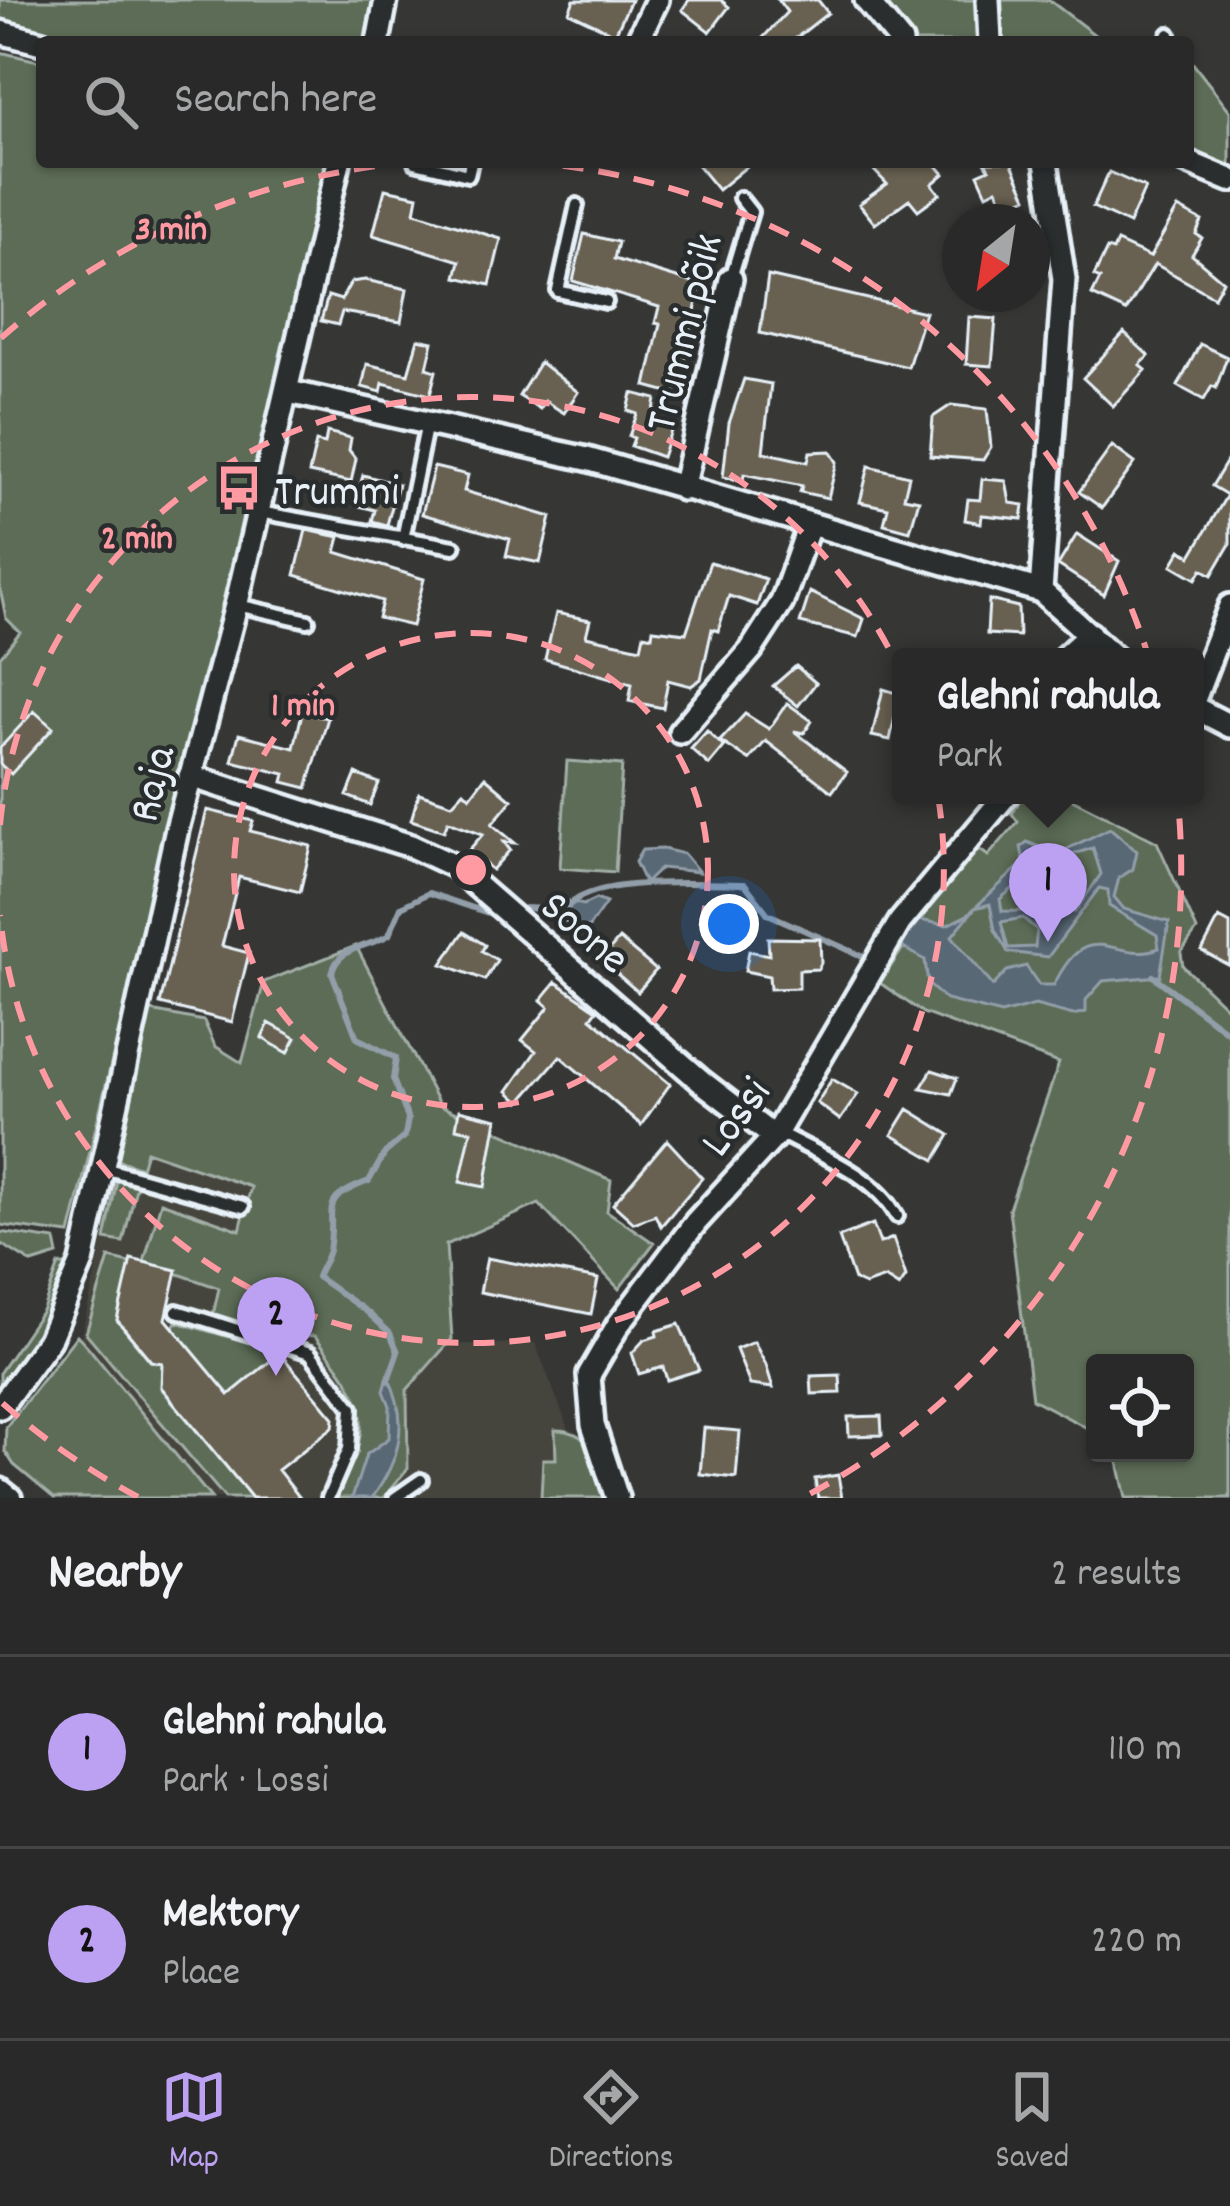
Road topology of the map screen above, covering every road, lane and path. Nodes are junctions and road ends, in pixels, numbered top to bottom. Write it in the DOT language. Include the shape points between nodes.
graph roads {
  1 [pos="386,0"];
  2 [pos="657,0"];
  3 [pos="866,0"];
  4 [pos="988,0"];
  5 [pos="0,32"];
  6 [pos="378,36"];
  7 [pos="640,36"];
  8 [pos="896,36"];
  9 [pos="990,36"];
  10 [pos="36,41"];
  11 [pos="1194,165"];
  12 [pos="338,168"];
  13 [pos="439,168"];
  14 [pos="469,168"];
  15 [pos="1047,168"];
  16 [pos="1230,180"];
  17 [pos="740,198"];
  18 [pos="577,205"];
  19 [pos="731,279"];
  20 [pos="606,302"];
  21 [pos="289,392"];
  22 [pos="427,423"];
  23 [pos="683,489"];
  24 [pos="260,512"];
  25 [pos="809,526"];
  26 [pos="403,539"];
  27 [pos="454,547"];
  28 [pos="1042,591"];
  29 [pos="236,605"];
  30 [pos="1230,606"];
  31 [pos="308,621"];
  32 [pos="1090,634"];
  33 [pos="1075,648"];
  34 [pos="1105,648"];
  35 [pos="1204,674"];
  36 [pos="680,732"];
  37 [pos="190,776"];
  38 [pos="998,804"];
  39 [pos="774,1137"];
  40 [pos="104,1168"];
  41 [pos="243,1207"];
  42 [pos="897,1216"];
  43 [pos="200,1299"];
  44 [pos="177,1311"];
  45 [pos="197,1317"];
  46 [pos="0,1407"];
  47 [pos="421,1480"];
  48 [pos="326,1488"];
  49 [pos="0,1490"];
  50 [pos="10,1498"];
  51 [pos="395,1498"];
  52 [pos="616,1498"];
  1 -- 6 [label="street"];
  2 -- 7 [label="street"];
  3 -- 8 [label="street"];
  4 -- 9 [label="street"];
  5 -- 10 [label="street"];
  11 -- 16 [label="street"];
  12 -- 21 [label="street, Raja"];
  13 -- 14 [label="lane" via="468,175"];
  15 -- 28 [label="street" via="1064,279"];
  17 -- 19 [label="lane, Trummi põik" via="751,212"];
  18 -- 20 [label="lane" via="558,291"];
  19 -- 23 [label="street, Trummi põik"];
  21 -- 22 [label="street"];
  21 -- 24 [label="street, Raja"];
  22 -- 23 [label="street"];
  22 -- 26 [label="lane"];
  23 -- 25 [label="street"];
  24 -- 26 [label="lane"];
  24 -- 29 [label="street, Raja"];
  25 -- 28 [label="street"];
  25 -- 36 [label="street" via="782,602"];
  26 -- 27 [label="lane"];
  28 -- 32 [label="street"];
  29 -- 31 [label="lane"];
  29 -- 37 [label="street, Raja"];
  30 -- 35 [label="street"];
  32 -- 33 [label="street"];
  32 -- 34 [label="street"];
  37 -- 39 [label="street, Soone" via="454,866"];
  37 -- 40 [label="street, Raja"];
  38 -- 39 [label="street, Lossi" via="900,922"];
  39 -- 42 [label="lane" via="868,1183"];
  39 -- 52 [label="street, Lossi" via="696,1222 589,1375 593,1425"];
  40 -- 41 [label="lane"];
  40 -- 46 [label="street, Raja" via="68,1300"];
  43 -- 45 [label="lane"];
  44 -- 45 [label="lane"];
  45 -- 48 [label="lane" via="310,1353 352,1408 349,1449"];
  47 -- 51 [label="lane"];
  49 -- 50 [label="street"];
}
